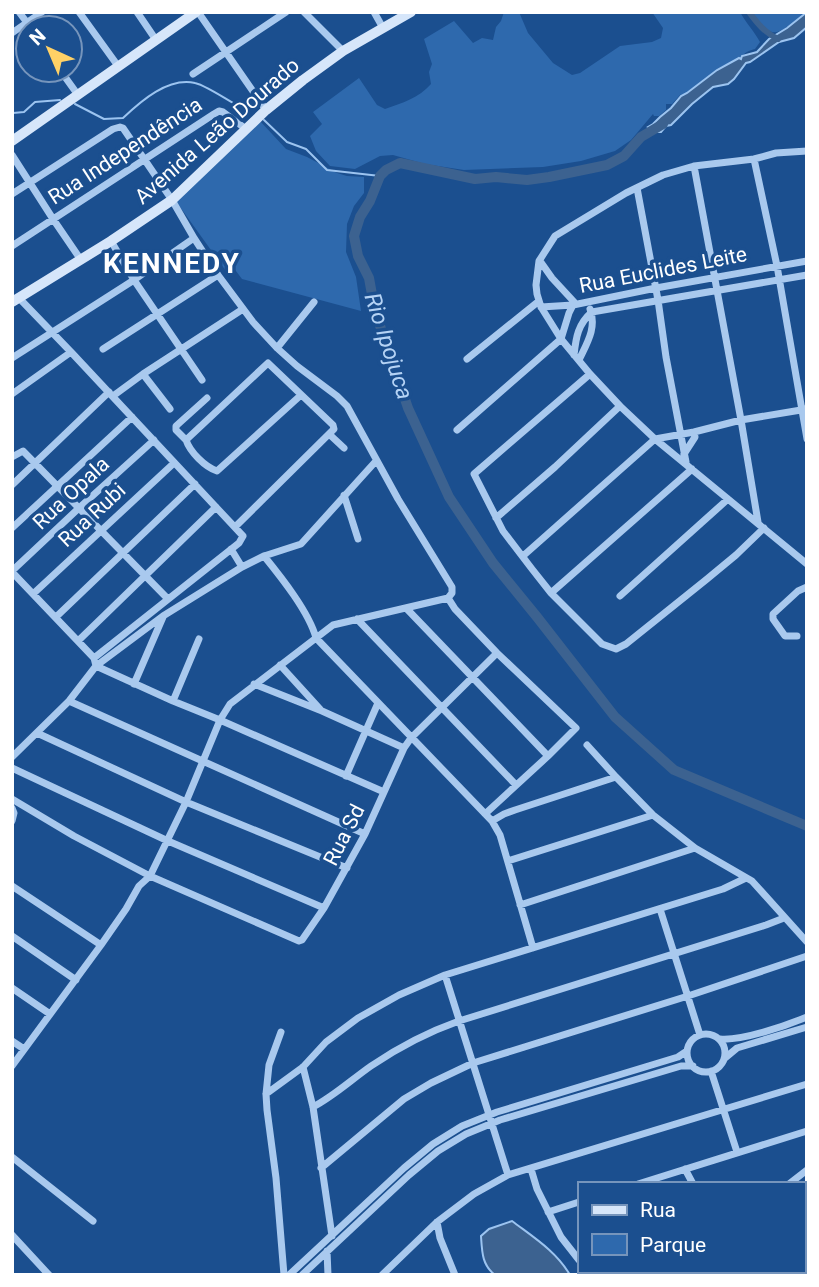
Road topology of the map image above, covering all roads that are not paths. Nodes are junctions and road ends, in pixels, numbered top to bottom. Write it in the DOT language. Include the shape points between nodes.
graph roads {
  1 [pos="79,12"];
  2 [pos="137,12"];
  3 [pos="197,12"];
  4 [pos="286,12"];
  5 [pos="304,12"];
  6 [pos="374,12"];
  7 [pos="411,12"];
  8 [pos="383,28"];
  9 [pos="156,40"];
  10 [pos="343,51"];
  11 [pos="226,52"];
  12 [pos="118,66"];
  13 [pos="193,74"];
  14 [pos="70,84"];
  15 [pos="78,95"];
  16 [pos="266,110"];
  17 [pos="246,129"];
  18 [pos="12,141"];
  19 [pos="807,150"];
  20 [pos="12,155"];
  21 [pos="754,159"];
  22 [pos="144,160"];
  23 [pos="694,166"];
  24 [pos="29,183"];
  25 [pos="637,188"];
  26 [pos="12,194"];
  27 [pos="172,200"];
  28 [pos="53,219"];
  29 [pos="194,238"];
  30 [pos="111,241"];
  31 [pos="12,246"];
  32 [pos="81,260"];
  33 [pos="540,261"];
  34 [pos="807,261"];
  35 [pos="777,266"];
  36 [pos="218,275"];
  37 [pos="807,275"];
  38 [pos="715,278"];
  39 [pos="779,279"];
  40 [pos="134,280"];
  41 [pos="656,288"];
  42 [pos="717,289"];
  43 [pos="14,299"];
  44 [pos="658,300"];
  45 [pos="314,302"];
  46 [pos="586,302"];
  47 [pos="540,304"];
  48 [pos="575,304"];
  49 [pos="243,309"];
  50 [pos="592,312"];
  51 [pos="157,314"];
  52 [pos="52,332"];
  53 [pos="561,339"];
  54 [pos="277,348"];
  55 [pos="103,349"];
  56 [pos="180,349"];
  57 [pos="71,352"];
  58 [pos="12,358"];
  59 [pos="577,358"];
  60 [pos="467,359"];
  61 [pos="143,374"];
  62 [pos="590,374"];
  63 [pos="202,380"];
  64 [pos="12,394"];
  65 [pos="111,394"];
  66 [pos="301,395"];
  67 [pos="207,398"];
  68 [pos="620,406"];
  69 [pos="170,409"];
  70 [pos="804,410"];
  71 [pos="132,417"];
  72 [pos="741,421"];
  73 [pos="457,430"];
  74 [pos="694,432"];
  75 [pos="680,433"];
  76 [pos="329,434"];
  77 [pos="655,439"];
  78 [pos="807,439"];
  79 [pos="154,440"];
  80 [pos="186,440"];
  81 [pos="344,448"];
  82 [pos="684,454"];
  83 [pos="12,457"];
  84 [pos="376,461"];
  85 [pos="35,463"];
  86 [pos="174,463"];
  87 [pos="686,463"];
  88 [pos="692,469"];
  89 [pos="195,484"];
  90 [pos="12,485"];
  91 [pos="57,485"];
  92 [pos="344,495"];
  93 [pos="728,499"];
  94 [pos="216,507"];
  95 [pos="79,508"];
  96 [pos="496,518"];
  97 [pos="761,525"];
  98 [pos="235,527"];
  99 [pos="12,528"];
  100 [pos="101,531"];
  101 [pos="358,539"];
  102 [pos="231,549"];
  103 [pos="122,554"];
  104 [pos="264,556"];
  105 [pos="523,556"];
  106 [pos="807,564"];
  107 [pos="242,567"];
  108 [pos="12,571"];
  109 [pos="144,575"];
  110 [pos="807,587"];
  111 [pos="551,593"];
  112 [pos="33,594"];
  113 [pos="620,596"];
  114 [pos="448,598"];
  115 [pos="167,599"];
  116 [pos="406,608"];
  117 [pos="163,616"];
  118 [pos="56,617"];
  119 [pos="358,619"];
  120 [pos="797,636"];
  121 [pos="316,638"];
  122 [pos="199,639"];
  123 [pos="78,641"];
  124 [pos="498,653"];
  125 [pos="95,662"];
  126 [pos="280,665"];
  127 [pos="472,678"];
  128 [pos="134,684"];
  129 [pos="254,684"];
  130 [pos="69,701"];
  131 [pos="173,701"];
  132 [pos="378,703"];
  133 [pos="443,708"];
  134 [pos="322,710"];
  135 [pos="220,720"];
  136 [pos="366,731"];
  137 [pos="37,733"];
  138 [pos="411,738"];
  139 [pos="587,745"];
  140 [pos="404,748"];
  141 [pos="548,756"];
  142 [pos="12,757"];
  143 [pos="204,763"];
  144 [pos="12,768"];
  145 [pos="346,776"];
  146 [pos="616,777"];
  147 [pos="516,785"];
  148 [pos="384,792"];
  149 [pos="12,799"];
  150 [pos="186,802"];
  151 [pos="12,808"];
  152 [pos="485,814"];
  153 [pos="653,815"];
  154 [pos="12,821"];
  155 [pos="492,821"];
  156 [pos="365,834"];
  157 [pos="168,841"];
  158 [pos="695,848"];
  159 [pos="508,861"];
  160 [pos="347,868"];
  161 [pos="150,876"];
  162 [pos="746,878"];
  163 [pos="12,886"];
  164 [pos="520,905"];
  165 [pos="324,908"];
  166 [pos="660,909"];
  167 [pos="784,918"];
  168 [pos="12,936"];
  169 [pos="807,942"];
  170 [pos="101,945"];
  171 [pos="533,948"];
  172 [pos="674,953"];
  173 [pos="807,956"];
  174 [pos="445,975"];
  175 [pos="76,980"];
  176 [pos="12,988"];
  177 [pos="688,996"];
  178 [pos="50,1014"];
  179 [pos="807,1017"];
  180 [pos="459,1021"];
  181 [pos="807,1027"];
  182 [pos="281,1032"];
  183 [pos="701,1035"];
  184 [pos="719,1039"];
  185 [pos="12,1041"];
  186 [pos="24,1049"];
  187 [pos="687,1051"];
  188 [pos="724,1058"];
  189 [pos="473,1063"];
  190 [pos="12,1066"];
  191 [pos="303,1066"];
  192 [pos="693,1066"];
  193 [pos="711,1071"];
  194 [pos="807,1084"];
  195 [pos="266,1094"];
  196 [pos="313,1107"];
  197 [pos="723,1109"];
  198 [pos="490,1120"];
  199 [pos="807,1131"];
  200 [pos="737,1152"];
  201 [pos="12,1157"];
  202 [pos="321,1168"];
  203 [pos="531,1169"];
  204 [pos="685,1169"];
  205 [pos="807,1170"];
  206 [pos="406,1171"];
  207 [pos="508,1175"];
  208 [pos="644,1182"];
  209 [pos="692,1182"];
  210 [pos="792,1182"];
  211 [pos="578,1202"];
  212 [pos="548,1212"];
  213 [pos="93,1221"];
  214 [pos="437,1222"];
  215 [pos="12,1235"];
  216 [pos="332,1236"];
  217 [pos="327,1251"];
  218 [pos="578,1257"];
  219 [pos="453,1274"];
  220 [pos="49,1275"];
  221 [pos="287,1275"];
  222 [pos="302,1275"];
  223 [pos="328,1275"];
  224 [pos="382,1275"];
  1 -- 12 [label="street"];
  2 -- 9 [label="street"];
  3 -- 9 [label="main road"];
  3 -- 11 [label="street"];
  4 -- 11 [label="street"];
  5 -- 10 [label="street"];
  6 -- 8 [label="street"];
  7 -- 8 [label="main road, Avenida Leão Dourado"];
  8 -- 10 [label="main road, Avenida Leão Dourado"];
  9 -- 12 [label="main road"];
  10 -- 16 [label="main road, Avenida Leão Dourado"];
  11 -- 13 [label="street"];
  11 -- 16 [label="street"];
  12 -- 15 [label="main road"];
  14 -- 15 [label="street"];
  15 -- 18 [label="main road"];
  16 -- 17 [label="main road, Avenida Leão Dourado"];
  17 -- 22 [label="street, Rua Independência" via="219,111"];
  17 -- 27 [label="main road, Avenida Leão Dourado"];
  19 -- 21 [label="street"];
  20 -- 24 [label="street"];
  21 -- 23 [label="street"];
  21 -- 35 [label="street"];
  22 -- 24 [label="street" via="120,127"];
  22 -- 27 [label="street"];
  22 -- 28 [label="street, Rua Independência"];
  23 -- 25 [label="street"];
  23 -- 38 [label="street"];
  24 -- 26 [label="street"];
  24 -- 28 [label="street"];
  25 -- 33 [label="street" via="555,236"];
  25 -- 41 [label="street"];
  27 -- 29 [label="street"];
  27 -- 30 [label="main road, Avenida Leão Dourado"];
  28 -- 31 [label="street, Rua Independência"];
  28 -- 32 [label="street"];
  29 -- 36 [label="street"];
  29 -- 40 [label="street"];
  30 -- 32 [label="main road, Avenida Leão Dourado"];
  30 -- 40 [label="street"];
  32 -- 43 [label="main road, Avenida Leão Dourado"];
  33 -- 47 [label="street" via="536,285"];
  33 -- 48 [label="street"];
  34 -- 35 [label="street, Rua Euclides Leite"];
  35 -- 38 [label="street, Rua Euclides Leite"];
  35 -- 39 [label="street"];
  36 -- 49 [label="street"];
  36 -- 51 [label="street"];
  37 -- 39 [label="street, Rua Euclides Leite"];
  38 -- 41 [label="street, Rua Euclides Leite"];
  38 -- 42 [label="street"];
  39 -- 42 [label="street, Rua Euclides Leite"];
  39 -- 70 [label="street"];
  40 -- 51 [label="street"];
  40 -- 52 [label="street"];
  41 -- 44 [label="street"];
  41 -- 46 [label="street, Rua Euclides Leite"];
  42 -- 44 [label="street, Rua Euclides Leite"];
  42 -- 72 [label="street"];
  43 -- 52 [label="street"];
  44 -- 50 [label="street, Rua Euclides Leite"];
  44 -- 75 [label="street"];
  45 -- 54 [label="street"];
  46 -- 48 [label="street, Rua Euclides Leite"];
  46 -- 50 [label="street"];
  47 -- 48 [label="street"];
  47 -- 53 [label="street"];
  47 -- 60 [label="street"];
  48 -- 53 [label="street, Rua Euclides Leite"];
  49 -- 54 [label="street"];
  49 -- 56 [label="street"];
  50 -- 59 [label="street" via="592,332"];
  50 -- 59 [label="street, Rua Euclides Leite" via="579,328"];
  51 -- 55 [label="street"];
  51 -- 56 [label="street"];
  52 -- 57 [label="street"];
  52 -- 58 [label="street"];
  53 -- 59 [label="street"];
  53 -- 73 [label="street, Rua Euclides Leite"];
  54 -- 84 [label="street" via="342,400"];
  56 -- 61 [label="street"];
  56 -- 63 [label="street"];
  57 -- 64 [label="street"];
  57 -- 65 [label="street"];
  59 -- 62 [label="street"];
  61 -- 65 [label="street"];
  61 -- 69 [label="street"];
  62 -- 68 [label="street"];
  62 -- 96 [label="street" via="474,474"];
  65 -- 71 [label="street"];
  65 -- 85 [label="street"];
  66 -- 76 [label="street" via="333,425"];
  66 -- 80 [label="street" via="217,471 190,449"];
  66 -- 80 [label="street" via="267,363"];
  67 -- 80 [label="street" via="176,426"];
  68 -- 77 [label="street"];
  68 -- 96 [label="street"];
  70 -- 72 [label="street"];
  70 -- 78 [label="street"];
  71 -- 79 [label="street"];
  71 -- 91 [label="street"];
  72 -- 74 [label="street"];
  72 -- 97 [label="street"];
  74 -- 75 [label="street"];
  74 -- 82 [label="street"];
  75 -- 77 [label="street"];
  75 -- 82 [label="street"];
  76 -- 81 [label="street"];
  76 -- 98 [label="street"];
  77 -- 87 [label="street"];
  77 -- 105 [label="street"];
  79 -- 86 [label="street"];
  79 -- 95 [label="street, Rua Opala"];
  82 -- 87 [label="street"];
  83 -- 85 [label="street" via="23,451"];
  84 -- 92 [label="street"];
  84 -- 114 [label="street" via="452,587"];
  85 -- 90 [label="street"];
  85 -- 91 [label="street"];
  86 -- 89 [label="street"];
  86 -- 100 [label="street, Rua Rubi"];
  87 -- 88 [label="street"];
  88 -- 93 [label="street"];
  88 -- 111 [label="street"];
  89 -- 94 [label="street"];
  89 -- 103 [label="street"];
  91 -- 95 [label="street"];
  91 -- 99 [label="street"];
  92 -- 101 [label="street"];
  92 -- 104 [label="street" via="301,544"];
  93 -- 97 [label="street"];
  93 -- 113 [label="street"];
  94 -- 98 [label="street"];
  94 -- 109 [label="street"];
  95 -- 100 [label="street"];
  95 -- 108 [label="street, Rua Opala"];
  96 -- 105 [label="street"];
  97 -- 106 [label="street"];
  97 -- 111 [label="street" via="736,555 616,649 602,644"];
  98 -- 102 [label="street" via="243,536"];
  100 -- 103 [label="street"];
  100 -- 112 [label="street, Rua Rubi"];
  102 -- 107 [label="street"];
  102 -- 115 [label="street"];
  103 -- 109 [label="street"];
  103 -- 118 [label="street"];
  104 -- 107 [label="street"];
  104 -- 121 [label="street" via="309,620"];
  105 -- 111 [label="street"];
  107 -- 117 [label="street"];
  108 -- 112 [label="street"];
  109 -- 115 [label="street"];
  109 -- 123 [label="street"];
  110 -- 120 [label="street" via="773,614 785,636"];
  112 -- 118 [label="street"];
  114 -- 116 [label="street"];
  114 -- 124 [label="street"];
  115 -- 125 [label="street"];
  116 -- 119 [label="street"];
  116 -- 127 [label="street"];
  117 -- 125 [label="street"];
  117 -- 128 [label="street"];
  118 -- 123 [label="street"];
  119 -- 121 [label="street" via="333,625"];
  119 -- 133 [label="street"];
  121 -- 126 [label="street"];
  121 -- 132 [label="street"];
  122 -- 131 [label="street"];
  123 -- 125 [label="street"];
  124 -- 127 [label="street, Rua Sd"];
  124 -- 141 [label="street" via="576,728"];
  125 -- 128 [label="street"];
  125 -- 130 [label="street"];
  126 -- 129 [label="street"];
  126 -- 134 [label="street"];
  127 -- 133 [label="street, Rua Sd"];
  127 -- 141 [label="street"];
  128 -- 131 [label="street"];
  129 -- 134 [label="street"];
  129 -- 135 [label="street" via="230,704"];
  130 -- 137 [label="street"];
  130 -- 143 [label="street"];
  131 -- 135 [label="street"];
  132 -- 136 [label="street"];
  132 -- 138 [label="street"];
  133 -- 138 [label="street, Rua Sd"];
  133 -- 147 [label="street"];
  134 -- 136 [label="street"];
  135 -- 143 [label="street"];
  135 -- 145 [label="street"];
  136 -- 140 [label="street"];
  136 -- 145 [label="street"];
  137 -- 142 [label="street"];
  137 -- 150 [label="street"];
  138 -- 140 [label="street, Rua Sd"];
  138 -- 152 [label="street"];
  139 -- 146 [label="street"];
  140 -- 148 [label="street, Rua Sd"];
  141 -- 147 [label="street"];
  143 -- 150 [label="street"];
  143 -- 156 [label="street"];
  144 -- 157 [label="street"];
  145 -- 148 [label="street"];
  146 -- 153 [label="street"];
  146 -- 155 [label="street"];
  147 -- 152 [label="street"];
  148 -- 156 [label="street, Rua Sd"];
  149 -- 161 [label="street"];
  150 -- 157 [label="street"];
  150 -- 160 [label="street"];
  151 -- 154 [label="street"];
  152 -- 155 [label="street"];
  153 -- 158 [label="street"];
  153 -- 159 [label="street"];
  155 -- 159 [label="street"];
  156 -- 160 [label="street, Rua Sd"];
  157 -- 161 [label="street"];
  157 -- 165 [label="street"];
  158 -- 162 [label="street"];
  158 -- 164 [label="street"];
  159 -- 164 [label="street"];
  160 -- 165 [label="street, Rua Sd"];
  161 -- 165 [label="street, Rua Sd" via="299,941"];
  161 -- 170 [label="street"];
  162 -- 166 [label="street"];
  162 -- 167 [label="street"];
  163 -- 170 [label="street"];
  164 -- 171 [label="street"];
  166 -- 171 [label="street"];
  166 -- 172 [label="street"];
  167 -- 169 [label="street"];
  167 -- 172 [label="street"];
  168 -- 175 [label="street"];
  170 -- 175 [label="street"];
  171 -- 174 [label="street"];
  172 -- 177 [label="street"];
  172 -- 180 [label="street"];
  173 -- 177 [label="street"];
  174 -- 180 [label="street"];
  174 -- 191 [label="street" via="358,1018"];
  175 -- 178 [label="street"];
  176 -- 178 [label="street"];
  177 -- 183 [label="street"];
  177 -- 189 [label="street"];
  178 -- 186 [label="street"];
  179 -- 184 [label="street"];
  180 -- 189 [label="street"];
  180 -- 196 [label="street" via="402,1046"];
  181 -- 188 [label="street" via="737,1048"];
  182 -- 195 [label="street"];
  183 -- 184 [label="street"];
  183 -- 187 [label="street"];
  184 -- 188 [label="street"];
  185 -- 186 [label="street"];
  186 -- 190 [label="street"];
  187 -- 192 [label="street"];
  187 -- 198 [label="street"];
  188 -- 193 [label="street"];
  189 -- 198 [label="street"];
  189 -- 202 [label="street" via="404,1099"];
  191 -- 195 [label="street"];
  191 -- 196 [label="street"];
  192 -- 193 [label="street"];
  192 -- 198 [label="street"];
  193 -- 197 [label="street"];
  194 -- 197 [label="street"];
  195 -- 221 [label="street"];
  196 -- 202 [label="street"];
  197 -- 200 [label="street"];
  197 -- 203 [label="street"];
  198 -- 206 [label="street" via="462,1126 447,1135"];
  198 -- 207 [label="street"];
  199 -- 200 [label="street"];
  200 -- 204 [label="street"];
  201 -- 213 [label="street"];
  202 -- 216 [label="street"];
  203 -- 207 [label="street"];
  203 -- 212 [label="street"];
  204 -- 208 [label="street"];
  204 -- 209 [label="street"];
  205 -- 210 [label="street"];
  206 -- 216 [label="street"];
  206 -- 217 [label="street"];
  207 -- 214 [label="street"];
  211 -- 212 [label="street"];
  212 -- 218 [label="street"];
  214 -- 219 [label="street"];
  214 -- 224 [label="street"];
  215 -- 220 [label="street"];
  216 -- 221 [label="street"];
  217 -- 222 [label="street"];
  217 -- 223 [label="street"];
}
